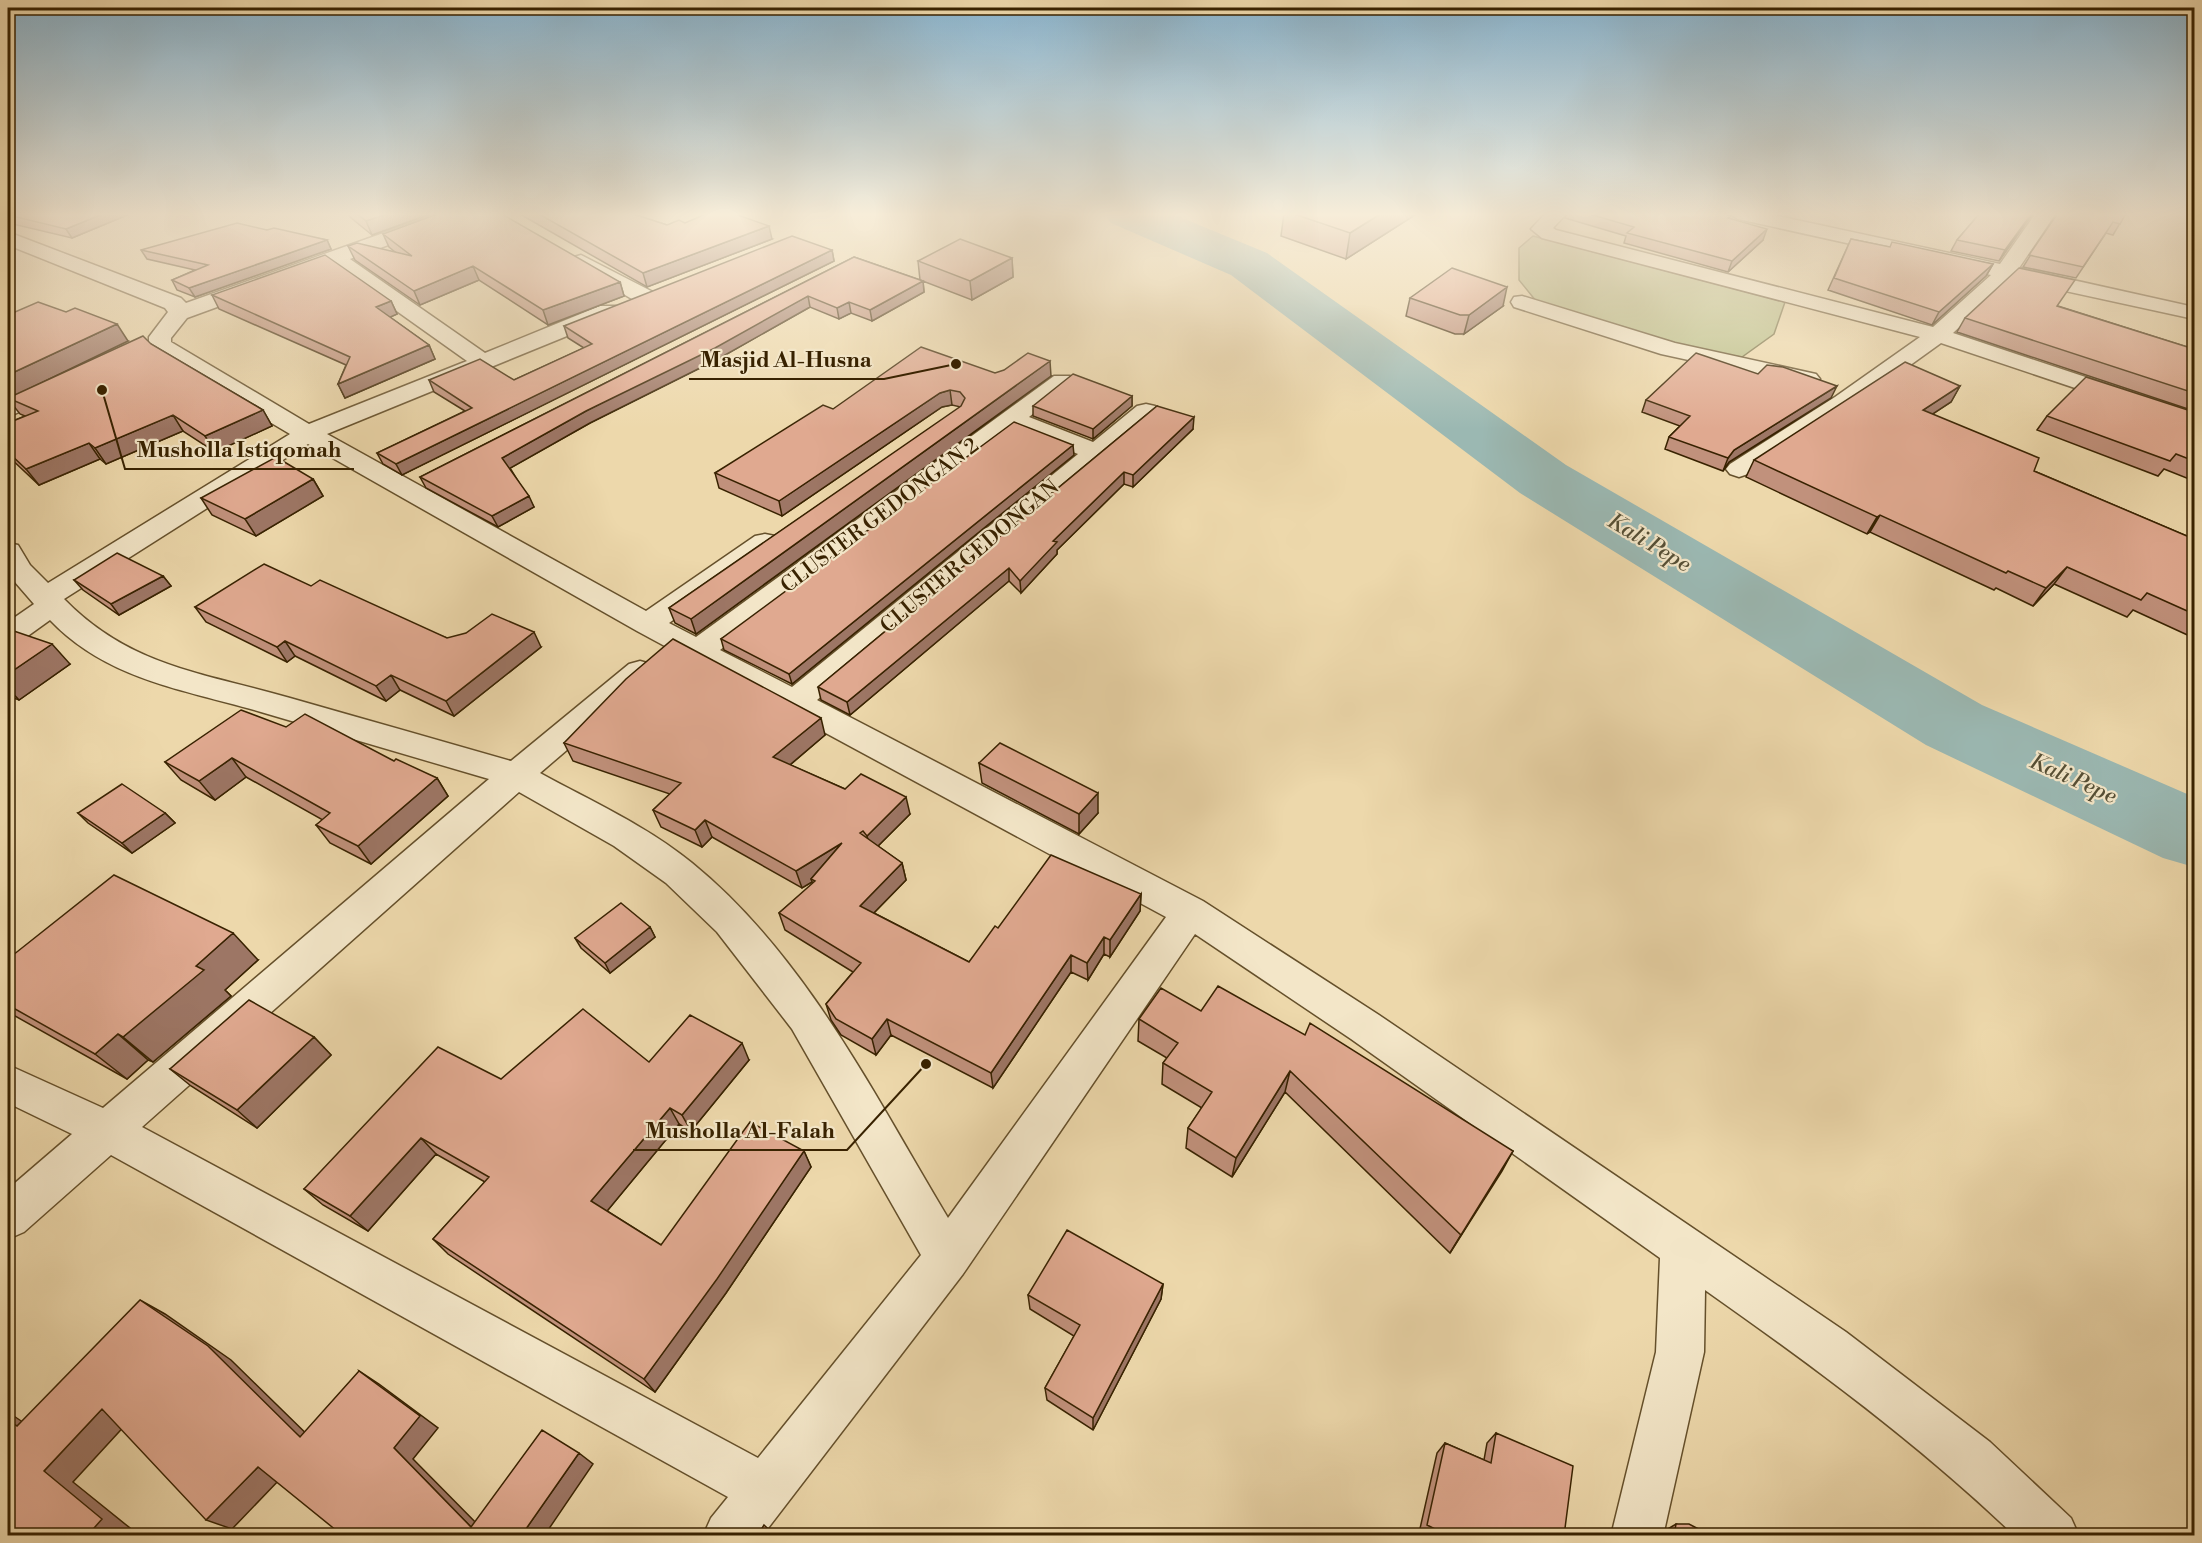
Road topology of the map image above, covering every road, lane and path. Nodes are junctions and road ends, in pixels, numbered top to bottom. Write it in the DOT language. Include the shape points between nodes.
graph roads {
  1 [pos="127,285"];
  2 [pos="268,285"];
  3 [pos="373,285"];
  4 [pos="639,285"];
  5 [pos="1745,285"];
  6 [pos="1991,285"];
  7 [pos="2065,285"];
  8 [pos="1522,302"];
  9 [pos="2194,313"];
  10 [pos="160,332"];
  11 [pos="1938,335"];
  12 [pos="482,361"];
  13 [pos="76,377"];
  14 [pos="1062,381"];
  15 [pos="1855,395"];
  16 [pos="8,410"];
  17 [pos="1146,411"];
  18 [pos="1011,419"];
  19 [pos="2194,421"];
  20 [pos="308,434"];
  21 [pos="1096,452"];
  22 [pos="1739,469"];
  23 [pos="785,529"];
  24 [pos="8,551"];
  25 [pos="49,602"];
  26 [pos="8,636"];
  27 [pos="674,638"];
  28 [pos="794,702"];
  29 [pos="516,775"];
  30 [pos="1190,912"];
  31 [pos="8,1083"];
  32 [pos="108,1131"];
  33 [pos="8,1217"];
  34 [pos="1683,1246"];
  35 [pos="947,1258"];
  36 [pos="764,1489"];
  37 [pos="729,1536"];
  38 [pos="1637,1536"];
  39 [pos="2053,1536"];
  1 -- 10 [label="street" via="179,308"];
  2 -- 10 [label="street"];
  3 -- 12 [label="street"];
  4 -- 12 [label="street" via="656,293"];
  5 -- 11 [label="street"];
  6 -- 11 [label="street"];
  7 -- 9 [label="street"];
  8 -- 15 [label="street" via="1643,342 1782,371"];
  10 -- 20 [label="street" via="160,344 170,353"];
  11 -- 15 [label="street"];
  11 -- 19 [label="street"];
  12 -- 20 [label="street"];
  13 -- 16 [label="street"];
  14 -- 18 [label="street, CLUSTER GEDONGAN 2"];
  15 -- 22 [label="street"];
  17 -- 21 [label="street, CLUSTER GEDONGAN"];
  18 -- 21 [label="street"];
  18 -- 27 [label="street, CLUSTER GEDONGAN 2"];
  20 -- 25 [label="street"];
  20 -- 27 [label="street" via="411,483"];
  21 -- 28 [label="street, CLUSTER GEDONGAN"];
  23 -- 27 [label="street"];
  24 -- 25 [label="street" via="19,570"];
  25 -- 26 [label="street"];
  25 -- 29 [label="street" via="72,625 113,654 172,679 259,700"];
  27 -- 28 [label="street"];
  27 -- 29 [label="street"];
  28 -- 30 [label="street"];
  29 -- 32 [label="street"];
  29 -- 35 [label="street" via="626,836 679,873 730,921 806,1017"];
  30 -- 34 [label="street" via="1287,974"];
  30 -- 35 [label="street"];
  31 -- 32 [label="street"];
  32 -- 33 [label="street"];
  32 -- 36 [label="street"];
  34 -- 38 [label="street" via="1680,1352"];
  34 -- 39 [label="street" via="1829,1349 1972,1460"];
  35 -- 36 [label="street"];
  36 -- 37 [label="street"];
}
